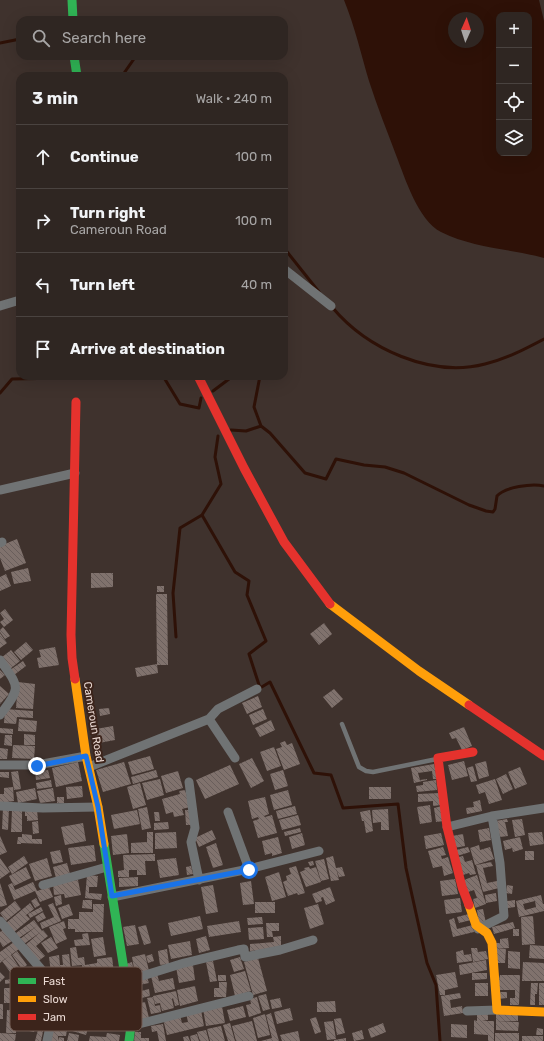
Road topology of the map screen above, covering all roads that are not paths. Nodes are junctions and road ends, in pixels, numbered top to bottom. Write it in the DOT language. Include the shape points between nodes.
graph roads {
  1 [pos="72,0"];
  2 [pos="73,16"];
  3 [pos="75,60"];
  4 [pos="76,72"];
  5 [pos="288,272"];
  6 [pos="16,301"];
  7 [pos="0,306"];
  8 [pos="331,306"];
  9 [pos="200,380"];
  10 [pos="76,402"];
  11 [pos="75,473"];
  12 [pos="0,490"];
  13 [pos="0,660"];
  14 [pos="257,689"];
  15 [pos="0,714"];
  16 [pos="209,719"];
  17 [pos="342,724"];
  18 [pos="473,752"];
  19 [pos="86,756"];
  20 [pos="544,756"];
  21 [pos="235,758"];
  22 [pos="438,758"];
  23 [pos="0,765"];
  24 [pos="89,767"];
  25 [pos="189,782"];
  26 [pos="0,806"];
  27 [pos="98,807"];
  28 [pos="544,808"];
  29 [pos="228,812"];
  30 [pos="492,816"];
  31 [pos="447,826"];
  32 [pos="318,851"];
  33 [pos="107,867"];
  34 [pos="249,870"];
  35 [pos="199,880"];
  36 [pos="43,885"];
  37 [pos="112,896"];
  38 [pos="0,921"];
  39 [pos="478,929"];
  40 [pos="313,940"];
  41 [pos="39,967"];
  42 [pos="124,967"];
  43 [pos="142,976"];
  44 [pos="249,996"];
  45 [pos="497,1010"];
  46 [pos="466,1011"];
  47 [pos="544,1012"];
  48 [pos="142,1023"];
  49 [pos="49,1031"];
  50 [pos="130,1031"];
  51 [pos="47,1041"];
  52 [pos="129,1041"];
  1 -- 2 [label="street"];
  3 -- 4 [label="street"];
  5 -- 8 [label="street"];
  6 -- 7 [label="street"];
  9 -- 20 [label="street" via="284,542 328,603 419,671"];
  10 -- 11 [label="street, Cameroun Road"];
  11 -- 12 [label="street"];
  11 -- 19 [label="street, Cameroun Road" via="71,635"];
  13 -- 15 [label="street" via="16,687 13,698"];
  14 -- 16 [label="street" via="218,709"];
  16 -- 21 [label="street"];
  16 -- 24 [label="street"];
  17 -- 22 [label="lane" via="359,767 366,771 372,772"];
  18 -- 22 [label="street"];
  19 -- 23 [label="street" via="37,766"];
  19 -- 24 [label="street, Cameroun Road"];
  22 -- 31 [label="street"];
  24 -- 27 [label="street, Cameroun Road"];
  25 -- 35 [label="street" via="195,828 191,842"];
  26 -- 27 [label="street"];
  27 -- 33 [label="street, Cameroun Road"];
  28 -- 30 [label="street"];
  29 -- 34 [label="street"];
  30 -- 31 [label="street"];
  30 -- 39 [label="street" via="500,863 504,916"];
  31 -- 39 [label="street" via="462,887"];
  32 -- 34 [label="street"];
  33 -- 36 [label="street"];
  33 -- 37 [label="street, Cameroun Road"];
  34 -- 35 [label="street"];
  35 -- 37 [label="street"];
  37 -- 42 [label="street, Cameroun Road"];
  38 -- 41 [label="street"];
  39 -- 45 [label="street" via="489,934 492,943"];
  40 -- 43 [label="street" via="245,957 244,949 238,950"];
  44 -- 48 [label="street"];
  45 -- 46 [label="street"];
  45 -- 47 [label="street"];
  49 -- 51 [label="street"];
  50 -- 52 [label="street, Cameroun Road"];
}
